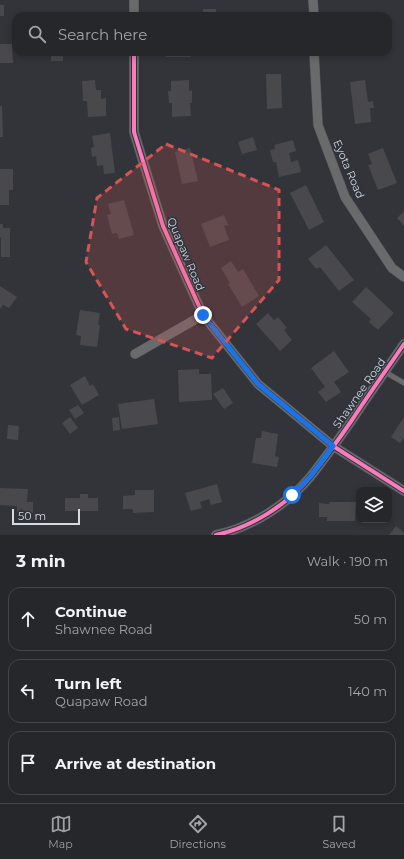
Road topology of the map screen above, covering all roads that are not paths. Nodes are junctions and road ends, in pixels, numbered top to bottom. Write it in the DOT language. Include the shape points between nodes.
graph roads {
  1 [pos="134,0"];
  2 [pos="313,0"];
  3 [pos="134,12"];
  4 [pos="314,12"];
  5 [pos="134,56"];
  6 [pos="314,56"];
  7 [pos="404,277"];
  8 [pos="203,315"];
  9 [pos="404,344"];
  10 [pos="135,354"];
  11 [pos="385,372"];
  12 [pos="404,383"];
  13 [pos="333,446"];
  14 [pos="404,491"];
  15 [pos="216,535"];
  1 -- 3 [label="street"];
  2 -- 4 [label="street"];
  5 -- 8 [label="street, Quapaw Road" via="134,132 163,226"];
  6 -- 7 [label="street, Eyota Road" via="318,125 345,197 392,268"];
  8 -- 10 [label="street"];
  8 -- 13 [label="street, Quapaw Road" via="258,384"];
  9 -- 11 [label="street, Shawnee Road"];
  11 -- 12 [label="lane"];
  11 -- 13 [label="street, Shawnee Road"];
  13 -- 14 [label="street, Quapaw Road"];
  13 -- 15 [label="street, Shawnee Road" via="310,477 292,495 246,525"];
}
